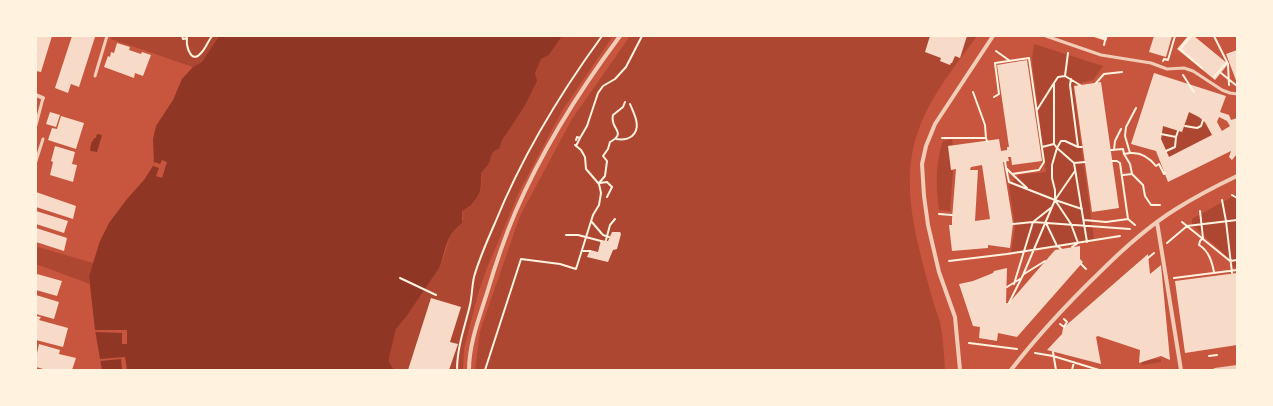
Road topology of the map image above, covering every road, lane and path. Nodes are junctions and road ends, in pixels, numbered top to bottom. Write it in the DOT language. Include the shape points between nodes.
graph roads {
  1 [pos="108,36"];
  2 [pos="182,36"];
  3 [pos="212,36"];
  4 [pos="602,36"];
  5 [pos="620,36"];
  6 [pos="642,36"];
  7 [pos="993,36"];
  8 [pos="1046,36"];
  9 [pos="1099,36"];
  10 [pos="1175,36"];
  11 [pos="1191,36"];
  12 [pos="1214,36"];
  13 [pos="1106,37"];
  14 [pos="1104,45"];
  15 [pos="996,51"];
  16 [pos="1068,53"];
  17 [pos="1010,61"];
  18 [pos="1227,62"];
  19 [pos="1161,67"];
  20 [pos="1178,68"];
  21 [pos="1203,68"];
  22 [pos="1122,72"];
  23 [pos="1208,73"];
  24 [pos="1221,73"];
  25 [pos="95,76"];
  26 [pos="1064,76"];
  27 [pos="1214,77"];
  28 [pos="1071,79"];
  29 [pos="1054,82"];
  30 [pos="1210,82"];
  31 [pos="1096,83"];
  32 [pos="1080,85"];
  33 [pos="1237,86"];
  34 [pos="973,92"];
  35 [pos="1194,92"];
  36 [pos="1230,93"];
  37 [pos="1237,94"];
  38 [pos="36,95"];
  39 [pos="994,97"];
  40 [pos="42,98"];
  41 [pos="625,102"];
  42 [pos="630,104"];
  43 [pos="1136,108"];
  44 [pos="1036,110"];
  45 [pos="1203,120"];
  46 [pos="36,125"];
  47 [pos="1184,126"];
  48 [pos="1121,130"];
  49 [pos="1178,131"];
  50 [pos="1161,134"];
  51 [pos="1176,136"];
  52 [pos="580,138"];
  53 [pos="942,138"];
  54 [pos="43,139"];
  55 [pos="616,139"];
  56 [pos="576,140"];
  57 [pos="1054,144"];
  58 [pos="1042,147"];
  59 [pos="1078,147"];
  60 [pos="1082,147"];
  61 [pos="1123,147"];
  62 [pos="1127,147"];
  63 [pos="1057,148"];
  64 [pos="1111,150"];
  65 [pos="1114,150"];
  66 [pos="1166,151"];
  67 [pos="1130,153"];
  68 [pos="1124,154"];
  69 [pos="36,161"];
  70 [pos="1112,161"];
  71 [pos="1085,162"];
  72 [pos="1074,163"];
  73 [pos="1075,171"];
  74 [pos="1165,173"];
  75 [pos="1012,174"];
  76 [pos="1132,174"];
  77 [pos="1123,175"];
  78 [pos="1237,176"];
  79 [pos="598,183"];
  80 [pos="1028,189"];
  81 [pos="1232,195"];
  82 [pos="607,197"];
  83 [pos="1237,198"];
  84 [pos="1055,200"];
  85 [pos="1222,200"];
  86 [pos="1160,205"];
  87 [pos="1052,206"];
  88 [pos="1082,209"];
  89 [pos="1200,211"];
  90 [pos="939,214"];
  91 [pos="952,215"];
  92 [pos="615,219"];
  93 [pos="1084,220"];
  94 [pos="1128,220"];
  95 [pos="1237,220"];
  96 [pos="591,221"];
  97 [pos="1226,221"];
  98 [pos="1033,222"];
  99 [pos="1046,222"];
  100 [pos="1157,222"];
  101 [pos="1182,222"];
  102 [pos="1013,224"];
  103 [pos="1071,224"];
  104 [pos="1202,224"];
  105 [pos="1085,225"];
  106 [pos="1135,225"];
  107 [pos="1188,226"];
  108 [pos="1130,229"];
  109 [pos="566,235"];
  110 [pos="1120,236"];
  111 [pos="586,237"];
  112 [pos="608,237"];
  113 [pos="1203,238"];
  114 [pos="606,240"];
  115 [pos="601,241"];
  116 [pos="1087,242"];
  117 [pos="1078,243"];
  118 [pos="1058,246"];
  119 [pos="1072,247"];
  120 [pos="1162,247"];
  121 [pos="1061,249"];
  122 [pos="1033,250"];
  123 [pos="582,251"];
  124 [pos="590,251"];
  125 [pos="1023,251"];
  126 [pos="1237,260"];
  127 [pos="949,261"];
  128 [pos="1045,261"];
  129 [pos="1230,261"];
  130 [pos="1081,264"];
  131 [pos="1086,269"];
  132 [pos="1237,270"];
  133 [pos="1231,272"];
  134 [pos="1214,273"];
  135 [pos="1023,275"];
  136 [pos="1182,277"];
  137 [pos="400,278"];
  138 [pos="1021,278"];
  139 [pos="1014,284"];
  140 [pos="1007,287"];
  141 [pos="436,295"];
  142 [pos="1009,303"];
  143 [pos="1064,319"];
  144 [pos="1060,324"];
  145 [pos="969,343"];
  146 [pos="1017,349"];
  147 [pos="1033,352"];
  148 [pos="1053,352"];
  149 [pos="1217,355"];
  150 [pos="1053,356"];
  151 [pos="1209,356"];
  152 [pos="1074,362"];
  153 [pos="1086,365"];
  154 [pos="1237,367"];
  155 [pos="457,370"];
  156 [pos="469,370"];
  157 [pos="485,370"];
  158 [pos="960,370"];
  159 [pos="1011,370"];
  160 [pos="1056,370"];
  161 [pos="1072,370"];
  162 [pos="1086,370"];
  163 [pos="1099,370"];
  164 [pos="1181,370"];
  165 [pos="1215,370"];
  1 -- 25 [label="lane"];
  2 -- 3 [label="path" via="183,39 187,38 186,45 193,56 201,54"];
  4 -- 155 [label="path" via="543,124 503,203 474,278"];
  5 -- 156 [label="street" via="566,116 518,205 501,248 476,330"];
  6 -- 52 [label="path" via="626,67 598,93 587,126"];
  7 -- 158 [label="street" via="935,124 922,164 928,225 939,272 955,317"];
  8 -- 19 [label="lane" via="1101,55"];
  9 -- 13 [label="path"];
  10 -- 19 [label="path" via="1168,60 1164,59"];
  11 -- 21 [label="path" via="1180,49"];
  12 -- 18 [label="path"];
  13 -- 14 [label="path"];
  15 -- 17 [label="path"];
  16 -- 26 [label="path"];
  17 -- 39 [label="path" via="995,63 999,94"];
  17 -- 44 [label="path" via="1028,58"];
  18 -- 27 [label="path"];
  18 -- 36 [label="path"];
  19 -- 20 [label="lane"];
  20 -- 30 [label="lane" via="1193,71"];
  20 -- 35 [label="path"];
  22 -- 31 [label="path" via="1104,74"];
  23 -- 27 [label="path"];
  24 -- 33 [label="path"];
  26 -- 28 [label="path"];
  26 -- 29 [label="path" via="1058,77"];
  27 -- 30 [label="path"];
  28 -- 32 [label="path"];
  28 -- 59 [label="path"];
  29 -- 44 [label="path"];
  29 -- 57 [label="path"];
  30 -- 36 [label="lane"];
  34 -- 53 [label="path" via="985,125 986,139"];
  36 -- 37 [label="lane"];
  38 -- 40 [label="street"];
  40 -- 46 [label="lane"];
  41 -- 55 [label="path" via="613,115 613,124 619,133"];
  42 -- 55 [label="path" via="637,129 628,139"];
  43 -- 62 [label="path" via="1126,127"];
  44 -- 58 [label="path"];
  45 -- 47 [label="path" via="1197,128"];
  48 -- 65 [label="path" via="1115,141"];
  49 -- 51 [label="path"];
  50 -- 51 [label="path"];
  51 -- 66 [label="path" via="1175,147"];
  52 -- 56 [label="path" via="577,137"];
  52 -- 79 [label="path" via="576,145 585,157 586,169"];
  54 -- 69 [label="lane"];
  55 -- 79 [label="path" via="610,142 603,156 607,161 605,176"];
  57 -- 58 [label="path"];
  57 -- 63 [label="path"];
  58 -- 75 [label="path" via="1044,162 1039,170"];
  59 -- 60 [label="path"];
  59 -- 63 [label="path" via="1061,141"];
  61 -- 62 [label="path"];
  61 -- 65 [label="path"];
  61 -- 68 [label="path"];
  62 -- 67 [label="path"];
  63 -- 72 [label="path"];
  63 -- 84 [label="path" via="1052,165"];
  64 -- 65 [label="path"];
  67 -- 68 [label="path"];
  67 -- 74 [label="path" via="1150,158 1156,166 1159,164"];
  68 -- 76 [label="path"];
  70 -- 77 [label="path" via="1120,163"];
  71 -- 72 [label="path"];
  72 -- 73 [label="path"];
  73 -- 84 [label="path"];
  73 -- 88 [label="path"];
  75 -- 80 [label="path"];
  75 -- 80 [label="path" via="1006,168 1005,161 1008,179 1009,182"];
  76 -- 77 [label="path"];
  76 -- 86 [label="path" via="1142,185 1151,205"];
  77 -- 94 [label="path"];
  78 -- 100 [label="street"];
  79 -- 82 [label="path" via="607,182 612,187"];
  79 -- 96 [label="path" via="601,200"];
  80 -- 84 [label="path"];
  81 -- 83 [label="path"];
  84 -- 87 [label="path"];
  84 -- 88 [label="path"];
  84 -- 103 [label="path"];
  85 -- 97 [label="path"];
  87 -- 98 [label="path"];
  87 -- 99 [label="path"];
  88 -- 93 [label="path"];
  89 -- 104 [label="path"];
  90 -- 91 [label="path"];
  92 -- 112 [label="path" via="610,225"];
  93 -- 94 [label="path"];
  93 -- 105 [label="path"];
  94 -- 106 [label="path"];
  95 -- 97 [label="path"];
  96 -- 111 [label="path"];
  96 -- 112 [label="path" via="603,236"];
  97 -- 104 [label="path"];
  97 -- 129 [label="path"];
  98 -- 99 [label="path"];
  98 -- 102 [label="path"];
  98 -- 125 [label="path"];
  99 -- 103 [label="path"];
  99 -- 118 [label="path"];
  99 -- 122 [label="path"];
  100 -- 120 [label="street"];
  100 -- 159 [label="street" via="1065,305"];
  101 -- 107 [label="path"];
  103 -- 105 [label="path"];
  103 -- 117 [label="path"];
  104 -- 107 [label="path"];
  104 -- 113 [label="path"];
  105 -- 108 [label="path"];
  105 -- 116 [label="path"];
  107 -- 113 [label="path"];
  107 -- 120 [label="path"];
  109 -- 111 [label="path"];
  110 -- 116 [label="path"];
  111 -- 115 [label="path"];
  111 -- 123 [label="path"];
  112 -- 114 [label="path"];
  113 -- 129 [label="path"];
  113 -- 134 [label="path" via="1198,245 1211,260"];
  116 -- 117 [label="path"];
  117 -- 118 [label="path"];
  117 -- 119 [label="path"];
  118 -- 121 [label="path"];
  118 -- 122 [label="path"];
  120 -- 164 [label="street"];
  122 -- 125 [label="path"];
  122 -- 135 [label="path"];
  123 -- 124 [label="path"];
  123 -- 157 [label="path" via="576,268 521,259"];
  125 -- 127 [label="path"];
  125 -- 139 [label="path"];
  126 -- 129 [label="path"];
  128 -- 135 [label="path"];
  129 -- 133 [label="path"];
  130 -- 131 [label="path"];
  132 -- 133 [label="path"];
  133 -- 134 [label="path"];
  134 -- 136 [label="path"];
  135 -- 138 [label="path"];
  137 -- 141 [label="path"];
  138 -- 139 [label="path"];
  138 -- 142 [label="path"];
  139 -- 140 [label="path"];
  143 -- 144 [label="path" via="1067,322 1064,327"];
  145 -- 146 [label="path"];
  147 -- 150 [label="path"];
  148 -- 150 [label="path"];
  149 -- 151 [label="path"];
  150 -- 152 [label="path"];
  150 -- 160 [label="path"];
  152 -- 153 [label="path"];
  152 -- 161 [label="path"];
  153 -- 162 [label="path"];
  153 -- 163 [label="path"];
  154 -- 165 [label="street"];
}
